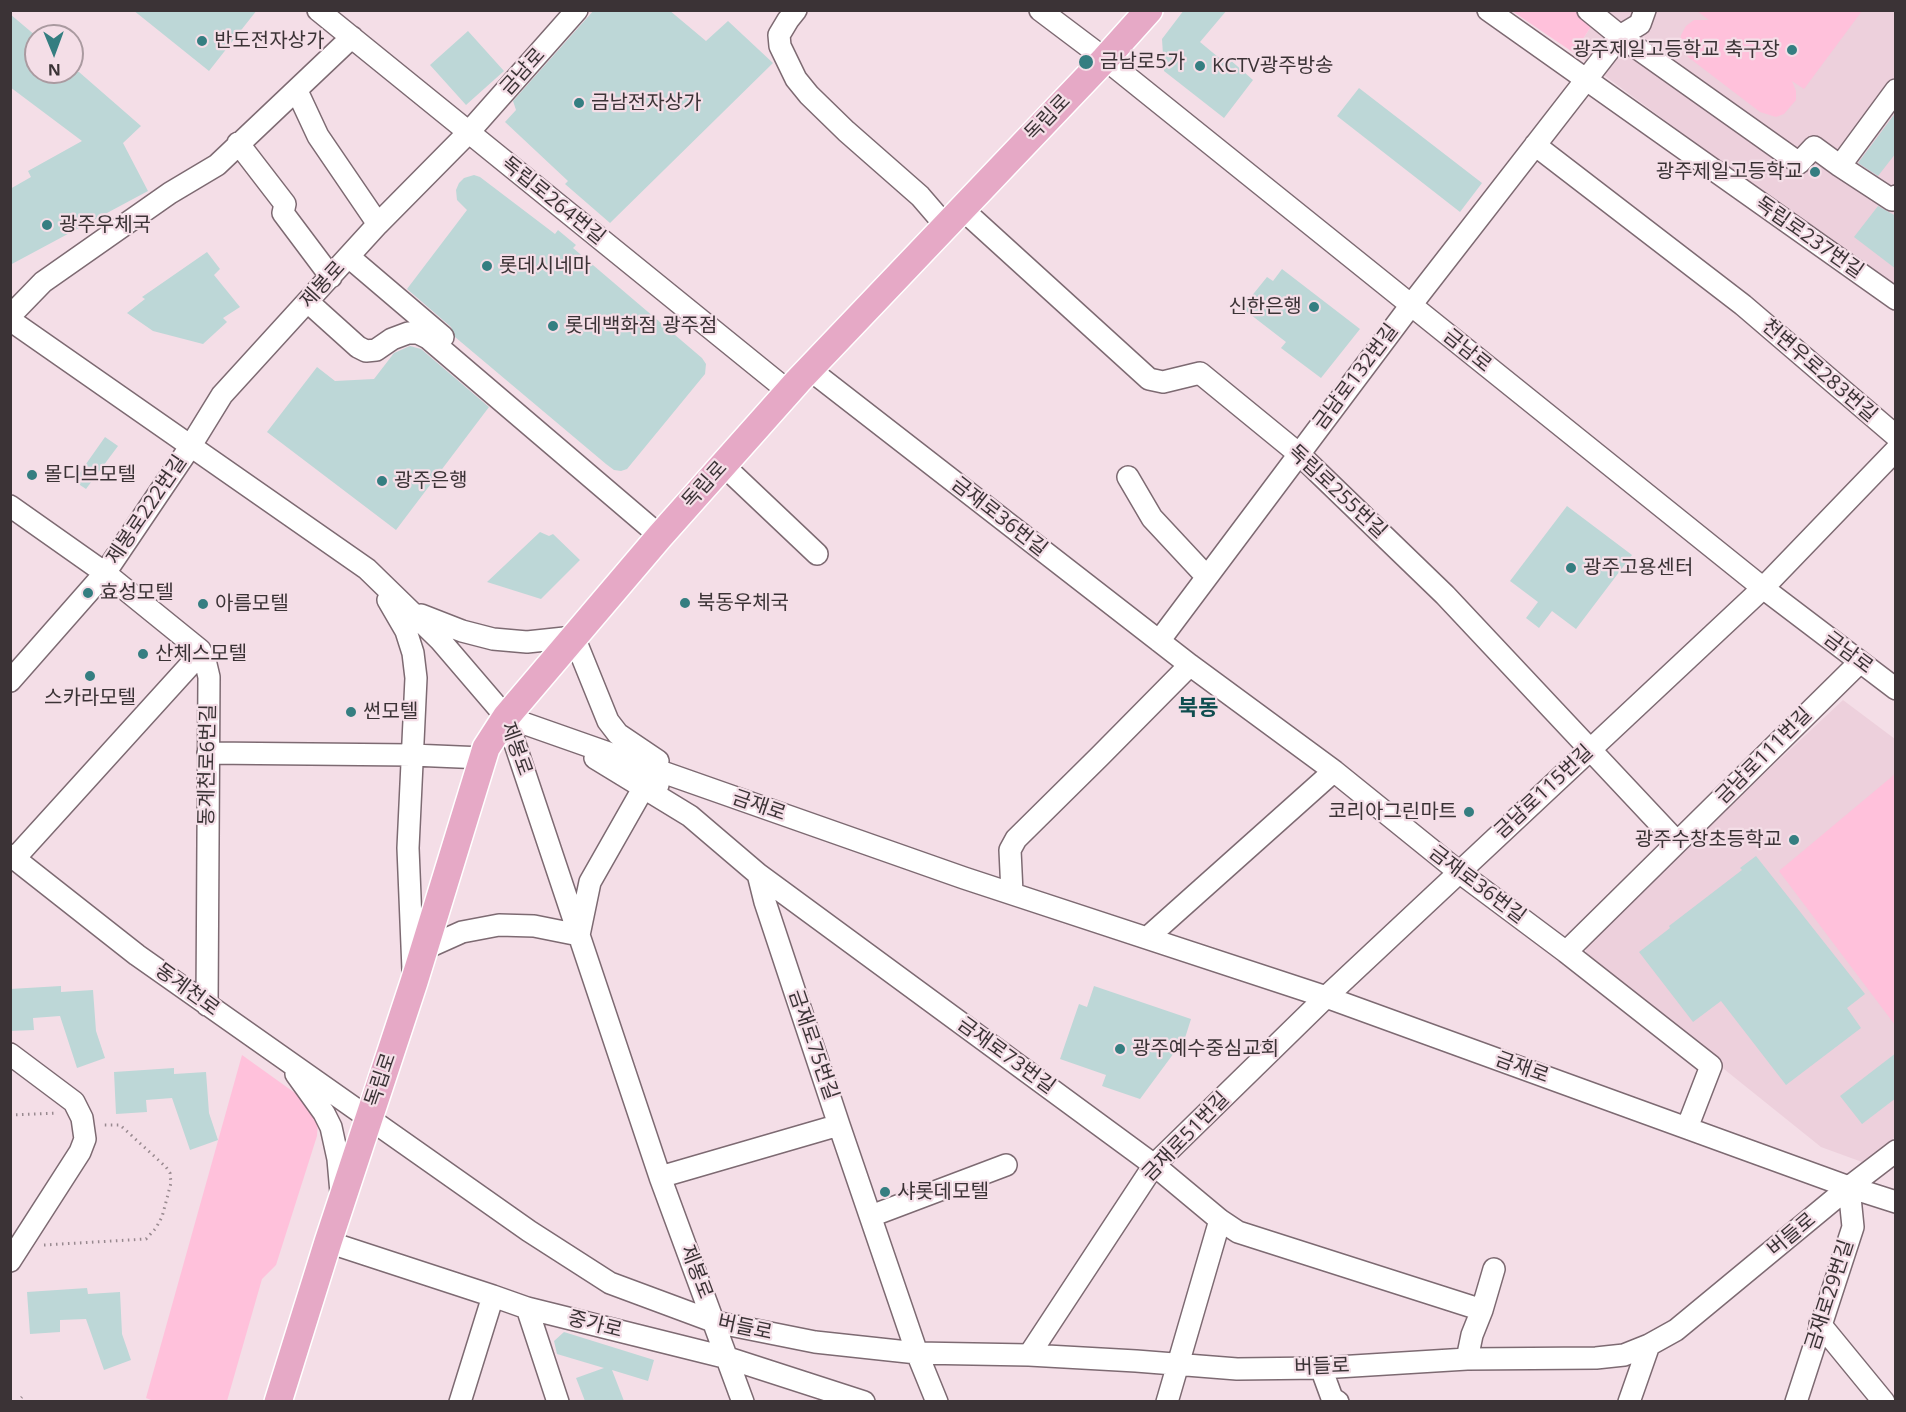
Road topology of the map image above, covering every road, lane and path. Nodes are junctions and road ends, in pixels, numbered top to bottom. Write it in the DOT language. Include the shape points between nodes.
graph roads {
  1 [pos="318,10"];
  2 [pos="577,10"];
  3 [pos="796,10"];
  4 [pos="1040,10"];
  5 [pos="1149,10"];
  6 [pos="1488,10"];
  7 [pos="1588,10"];
  8 [pos="1644,10"];
  9 [pos="1620,36"];
  10 [pos="352,37"];
  11 [pos="1105,59"];
  12 [pos="1586,80"];
  13 [pos="1896,90"];
  14 [pos="297,91"];
  15 [pos="468,133"];
  16 [pos="238,144"];
  17 [pos="1535,145"];
  18 [pos="1840,166"];
  19 [pos="1896,195"];
  20 [pos="953,217"];
  21 [pos="378,224"];
  22 [pos="349,256"];
  23 [pos="331,277"];
  24 [pos="1896,299"];
  25 [pos="308,302"];
  26 [pos="1411,305"];
  27 [pos="10,318"];
  28 [pos="809,369"];
  29 [pos="788,391"];
  30 [pos="1896,436"];
  31 [pos="190,447"];
  32 [pos="1896,450"];
  33 [pos="1299,454"];
  34 [pos="723,465"];
  35 [pos="1128,477"];
  36 [pos="10,506"];
  37 [pos="663,533"];
  38 [pos="817,554"];
  39 [pos="367,569"];
  40 [pos="105,573"];
  41 [pos="1207,577"];
  42 [pos="1762,588"];
  43 [pos="410,611"];
  44 [pos="574,637"];
  45 [pos="1159,641"];
  46 [pos="201,653"];
  47 [pos="1860,662"];
  48 [pos="1190,665"];
  49 [pos="12,678"];
  50 [pos="1896,689"];
  51 [pos="506,717"];
  52 [pos="562,737"];
  53 [pos="1589,749"];
  54 [pos="208,753"];
  55 [pos="412,755"];
  56 [pos="483,758"];
  57 [pos="1334,771"];
  58 [pos="692,782"];
  59 [pos="646,789"];
  60 [pos="1677,842"];
  61 [pos="13,856"];
  62 [pos="1458,872"];
  63 [pos="758,874"];
  64 [pos="1012,893"];
  65 [pos="579,935"];
  66 [pos="1148,938"];
  67 [pos="424,949"];
  68 [pos="1566,952"];
  69 [pos="414,982"];
  70 [pos="1326,997"];
  71 [pos="207,1005"];
  72 [pos="10,1054"];
  73 [pos="287,1062"];
  74 [pos="10,1116"];
  75 [pos="369,1117"];
  76 [pos="82,1118"];
  77 [pos="839,1125"];
  78 [pos="1687,1128"];
  79 [pos="1896,1151"];
  80 [pos="1006,1165"];
  81 [pos="1154,1165"];
  82 [pos="660,1177"];
  83 [pos="1848,1187"];
  84 [pos="342,1201"];
  85 [pos="1896,1202"];
  86 [pos="870,1216"];
  87 [pos="1220,1220"];
  88 [pos="328,1242"];
  89 [pos="16,1253"];
  90 [pos="1494,1269"];
  91 [pos="493,1296"];
  92 [pos="527,1308"];
  93 [pos="1482,1310"];
  94 [pos="715,1322"];
  95 [pos="1820,1324"];
  96 [pos="1649,1345"];
  97 [pos="917,1353"];
  98 [pos="1029,1355"];
  99 [pos="728,1358"];
  100 [pos="1467,1359"];
  101 [pos="1177,1365"];
  102 [pos="1321,1368"];
  103 [pos="22,1397"];
  104 [pos="17,1401"];
  105 [pos="278,1401"];
  106 [pos="460,1401"];
  107 [pos="558,1401"];
  108 [pos="743,1401"];
  109 [pos="864,1401"];
  110 [pos="937,1401"];
  111 [pos="1167,1401"];
  112 [pos="1338,1401"];
  113 [pos="1629,1401"];
  114 [pos="1796,1401"];
  115 [pos="1884,1401"];
  1 -- 10 [label="street, 독립로264번길"];
  2 -- 15 [label="street, 금남로"];
  3 -- 20 [label="street" via="779,35 780,46 796,79 846,131 920,196"];
  4 -- 11 [label="street, 금남로"];
  5 -- 11 [label="main road, 독립로"];
  6 -- 12 [label="street, 독립로237번길"];
  7 -- 9 [label="street"];
  8 -- 9 [label="street, 금남로132번길" via="1640,24"];
  9 -- 12 [label="street, 금남로132번길"];
  9 -- 18 [label="street" via="1799,163 1814,147"];
  10 -- 14 [label="street"];
  10 -- 15 [label="street, 독립로264번길"];
  11 -- 20 [label="main road, 독립로"];
  11 -- 26 [label="street, 금남로"];
  12 -- 17 [label="street, 금남로132번길"];
  12 -- 24 [label="street, 독립로237번길"];
  13 -- 18 [label="street"];
  14 -- 16 [label="street"];
  14 -- 21 [label="street" via="318,136"];
  15 -- 21 [label="street, 제봉로"];
  15 -- 29 [label="street, 독립로264번길"];
  16 -- 23 [label="street" via="285,204 283,213"];
  16 -- 27 [label="street" via="217,165 43,282"];
  17 -- 26 [label="street, 금남로132번길"];
  17 -- 30 [label="street, 천변우로283번길" via="1743,305"];
  18 -- 19 [label="street" via="1892,200"];
  20 -- 28 [label="main road, 독립로"];
  20 -- 33 [label="street, 독립로255번길" via="1149,379 1163,382 1200,373"];
  21 -- 22 [label="street, 제봉로"];
  22 -- 23 [label="street, 제봉로"];
  22 -- 37 [label="street"];
  23 -- 25 [label="street, 제봉로"];
  25 -- 31 [label="street, 제봉로" via="222,395"];
  25 -- 37 [label="street" via="366,351 376,351 408,333 424,336"];
  26 -- 33 [label="street, 금남로132번길"];
  26 -- 42 [label="street, 금남로"];
  27 -- 31 [label="street, 제봉로"];
  28 -- 29 [label="main road, 독립로"];
  28 -- 45 [label="street, 금재로36번길"];
  29 -- 34 [label="main road, 독립로"];
  31 -- 39 [label="street, 제봉로"];
  31 -- 40 [label="street, 제봉로222번길"];
  32 -- 42 [label="street"];
  33 -- 41 [label="street, 금남로132번길"];
  33 -- 53 [label="street, 독립로255번길" via="1445,595"];
  34 -- 37 [label="main road, 독립로"];
  34 -- 38 [label="street"];
  35 -- 41 [label="street" via="1152,518"];
  36 -- 40 [label="street, 제봉로222번길"];
  37 -- 44 [label="main road, 독립로"];
  39 -- 43 [label="street, 제봉로"];
  39 -- 55 [label="street" via="406,630 413,653 416,678"];
  40 -- 46 [label="street"];
  40 -- 49 [label="street, 제봉로222번길"];
  41 -- 45 [label="street, 금남로132번길"];
  42 -- 47 [label="street, 금남로"];
  42 -- 53 [label="street, 금남로115번길"];
  43 -- 44 [label="street" via="493,639 527,642"];
  43 -- 51 [label="street, 제봉로"];
  44 -- 51 [label="main road, 독립로"];
  44 -- 58 [label="street" via="608,721 618,734"];
  45 -- 48 [label="street, 금재로36번길"];
  46 -- 54 [label="street, 동계천로6번길" via="209,677"];
  46 -- 61 [label="street"];
  47 -- 50 [label="street, 금남로"];
  47 -- 60 [label="street, 금남로111번길"];
  48 -- 57 [label="street, 금재로36번길"];
  48 -- 64 [label="street" via="1016,839 1010,850"];
  51 -- 52 [label="street, 금재로"];
  51 -- 56 [label="main road, 독립로"];
  51 -- 65 [label="street, 제봉로"];
  52 -- 58 [label="street, 금재로"];
  52 -- 59 [label="street, 금재로73번길"];
  53 -- 60 [label="street, 독립로255번길"];
  53 -- 62 [label="street, 금남로115번길"];
  54 -- 55 [label="street"];
  54 -- 71 [label="street, 동계천로6번길"];
  55 -- 56 [label="street"];
  55 -- 69 [label="street" via="408,848"];
  56 -- 67 [label="main road, 독립로"];
  57 -- 62 [label="street, 금재로36번길"];
  57 -- 66 [label="street"];
  58 -- 59 [label="street"];
  58 -- 64 [label="street, 금재로"];
  59 -- 63 [label="street, 금재로73번길" via="690,816"];
  59 -- 65 [label="street" via="590,882"];
  60 -- 68 [label="street, 금남로111번길"];
  61 -- 71 [label="street, 동계천로"];
  62 -- 68 [label="street, 금재로36번길"];
  62 -- 70 [label="street, 금남로115번길"];
  63 -- 77 [label="street, 금재로75번길"];
  63 -- 81 [label="street, 금재로73번길"];
  64 -- 66 [label="street, 금재로"];
  65 -- 67 [label="street" via="534,926 499,925 462,932"];
  65 -- 82 [label="street, 제봉로"];
  66 -- 70 [label="street, 금재로"];
  67 -- 69 [label="main road, 독립로"];
  68 -- 78 [label="street, 금재로36번길" via="1711,1066"];
  69 -- 75 [label="main road, 독립로"];
  70 -- 78 [label="street, 금재로"];
  70 -- 81 [label="street, 금재로51번길"];
  71 -- 73 [label="street, 동계천로"];
  72 -- 76 [label="street" via="74,1102"];
  73 -- 75 [label="street, 동계천로"];
  73 -- 84 [label="street" via="331,1127 339,1159"];
  74 -- 76 [label="path"];
  75 -- 84 [label="main road, 독립로"];
  75 -- 94 [label="street, 버들로" via="529,1231 610,1283"];
  76 -- 89 [label="street" via="83,1145"];
  76 -- 89 [label="path" via="120,1125 166,1167 171,1183 162,1217 147,1239 60,1245"];
  77 -- 82 [label="street"];
  77 -- 86 [label="street, 금재로75번길"];
  78 -- 83 [label="street, 금재로"];
  79 -- 83 [label="street, 버들로"];
  80 -- 86 [label="street"];
  81 -- 87 [label="street, 금재로73번길"];
  81 -- 98 [label="street, 금재로51번길"];
  82 -- 94 [label="street, 제봉로"];
  83 -- 85 [label="street, 금재로"];
  83 -- 95 [label="street, 금재로29번길" via="1853,1227"];
  83 -- 96 [label="street, 버들로" via="1685,1323"];
  84 -- 88 [label="main road, 독립로"];
  86 -- 97 [label="street, 금재로75번길"];
  87 -- 93 [label="street, 금재로73번길" via="1238,1232"];
  87 -- 101 [label="street"];
  88 -- 91 [label="street, 중가로"];
  88 -- 105 [label="main road, 독립로"];
  90 -- 93 [label="street"];
  91 -- 92 [label="street, 중가로"];
  91 -- 106 [label="street"];
  92 -- 99 [label="street, 중가로"];
  92 -- 107 [label="street"];
  93 -- 100 [label="street"];
  94 -- 97 [label="street, 버들로" via="815,1342"];
  94 -- 99 [label="street, 제봉로"];
  95 -- 114 [label="street, 금재로29번길"];
  95 -- 115 [label="street"];
  96 -- 100 [label="street, 버들로" via="1624,1355 1596,1358"];
  96 -- 113 [label="street"];
  97 -- 98 [label="street, 버들로"];
  97 -- 110 [label="street, 금재로75번길"];
  98 -- 101 [label="street, 버들로"];
  99 -- 108 [label="street, 제봉로"];
  99 -- 109 [label="street, 중가로"];
  100 -- 102 [label="street, 버들로"];
  101 -- 102 [label="street, 버들로"];
  101 -- 111 [label="street"];
  102 -- 112 [label="street" via="1332,1398"];
  103 -- 104 [label="path"];
}
